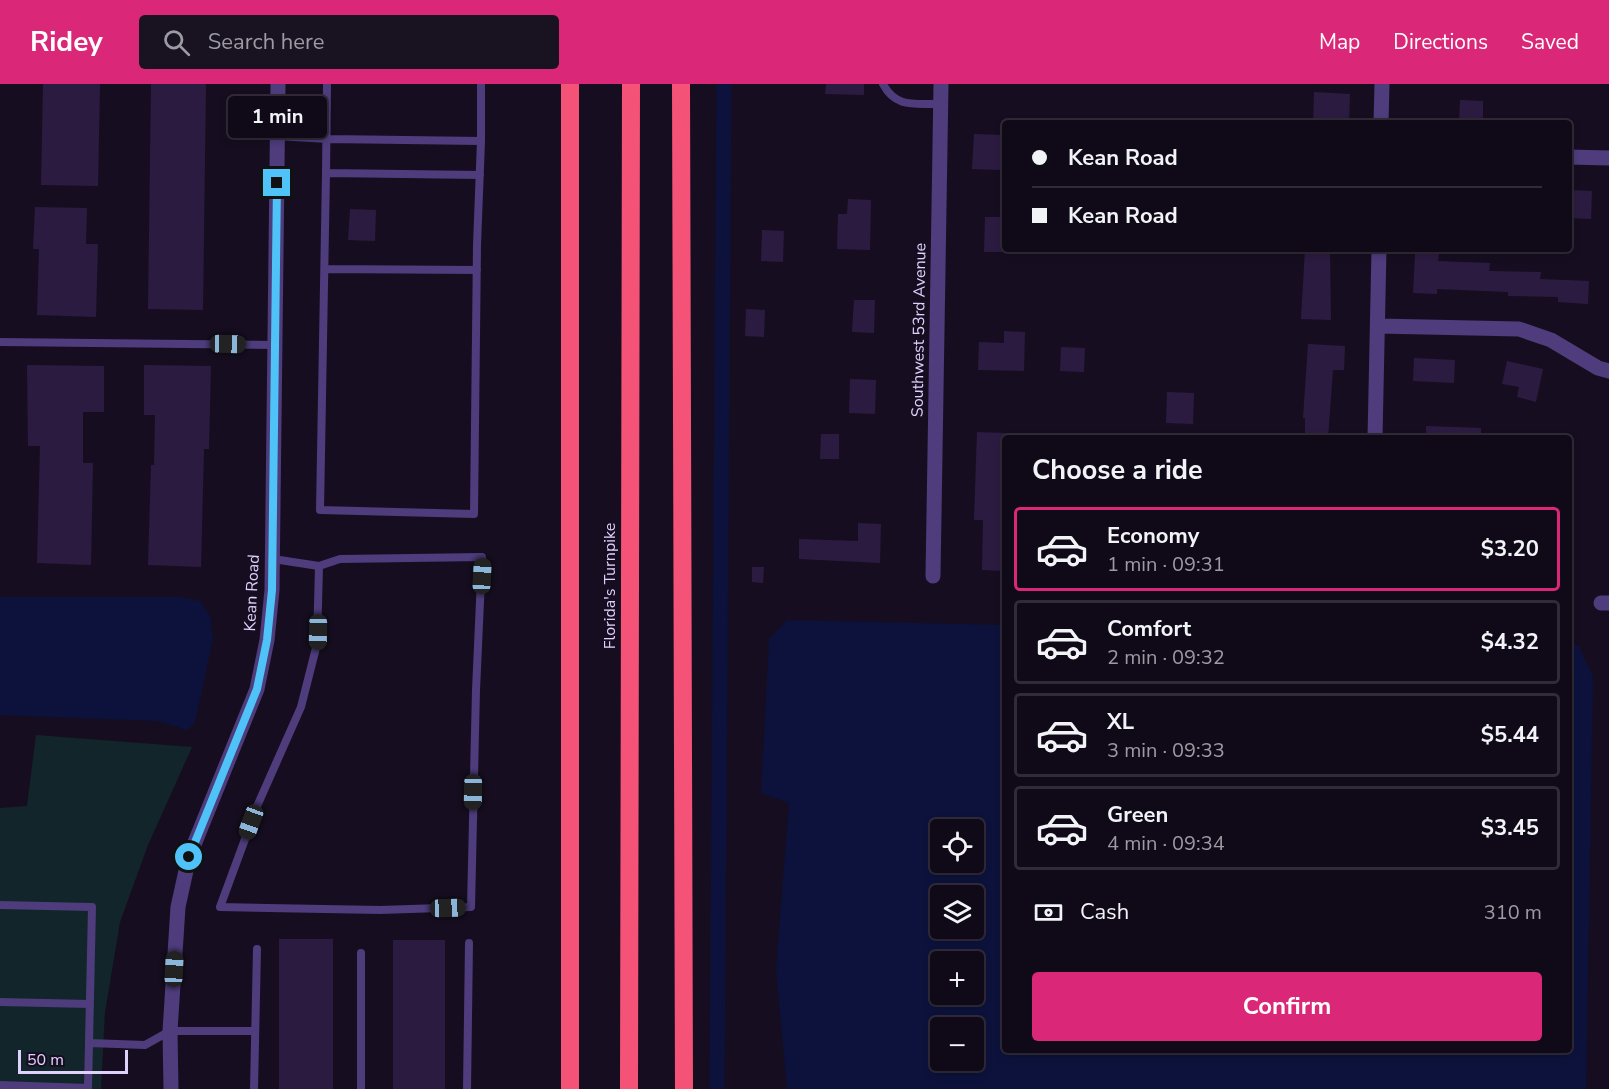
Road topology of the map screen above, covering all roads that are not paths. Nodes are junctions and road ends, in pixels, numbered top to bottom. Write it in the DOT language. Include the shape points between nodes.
graph roads {
  1 [pos="278,84"];
  2 [pos="327,84"];
  3 [pos="481,84"];
  4 [pos="570,84"];
  5 [pos="631,84"];
  6 [pos="681,84"];
  7 [pos="883,84"];
  8 [pos="941,84"];
  9 [pos="1382,84"];
  10 [pos="941,104"];
  11 [pos="1381,120"];
  12 [pos="277,136"];
  13 [pos="328,139"];
  14 [pos="482,141"];
  15 [pos="1572,157"];
  16 [pos="1609,158"];
  17 [pos="326,173"];
  18 [pos="480,175"];
  19 [pos="1379,252"];
  20 [pos="325,269"];
  21 [pos="477,270"];
  22 [pos="1378,326"];
  23 [pos="0,342"];
  24 [pos="274,345"];
  25 [pos="1609,371"];
  26 [pos="1375,435"];
  27 [pos="273,559"];
  28 [pos="319,566"];
  29 [pos="933,576"];
  30 [pos="0,905"];
  31 [pos="469,943"];
  32 [pos="257,948"];
  33 [pos="361,953"];
  34 [pos="0,1002"];
  35 [pos="90,1004"];
  36 [pos="171,1031"];
  37 [pos="255,1031"];
  38 [pos="89,1043"];
  39 [pos="0,1085"];
  40 [pos="171,1089"];
  41 [pos="254,1089"];
  42 [pos="362,1089"];
  43 [pos="467,1089"];
  44 [pos="570,1089"];
  45 [pos="629,1089"];
  46 [pos="684,1089"];
  1 -- 12 [label="street, Kean Road"];
  2 -- 13 [label="lane"];
  3 -- 14 [label="lane"];
  4 -- 44 [label="highway"];
  5 -- 45 [label="highway, Florida's Turnpike"];
  6 -- 46 [label="highway"];
  7 -- 10 [label="lane" via="896,101"];
  8 -- 10 [label="street, Southwest 53rd Avenue"];
  9 -- 11 [label="street"];
  10 -- 29 [label="street, Southwest 53rd Avenue"];
  12 -- 13 [label="lane"];
  12 -- 24 [label="street, Kean Road"];
  13 -- 14 [label="lane"];
  13 -- 17 [label="lane"];
  14 -- 18 [label="lane"];
  15 -- 16 [label="street"];
  17 -- 18 [label="lane"];
  17 -- 20 [label="lane"];
  18 -- 21 [label="lane"];
  19 -- 22 [label="street"];
  20 -- 21 [label="lane"];
  20 -- 21 [label="lane" via="320,510 474,514"];
  22 -- 25 [label="street" via="1519,329 1551,340"];
  22 -- 26 [label="street"];
  23 -- 24 [label="lane"];
  24 -- 27 [label="street, Kean Road"];
  27 -- 28 [label="lane"];
  27 -- 36 [label="street, Kean Road" via="267,640 257,689 189,857 178,908"];
  28 -- 28 [label="lane" via="340,559 483,557 471,907 220,908 258,804 302,707 318,644"];
  30 -- 35 [label="lane" via="92,907"];
  31 -- 43 [label="lane"];
  32 -- 37 [label="lane"];
  33 -- 42 [label="lane"];
  34 -- 35 [label="lane"];
  35 -- 38 [label="lane"];
  36 -- 37 [label="lane"];
  36 -- 38 [label="lane" via="145,1045"];
  36 -- 40 [label="street, Kean Road"];
  37 -- 41 [label="lane"];
  38 -- 39 [label="lane" via="88,1088"];
}
